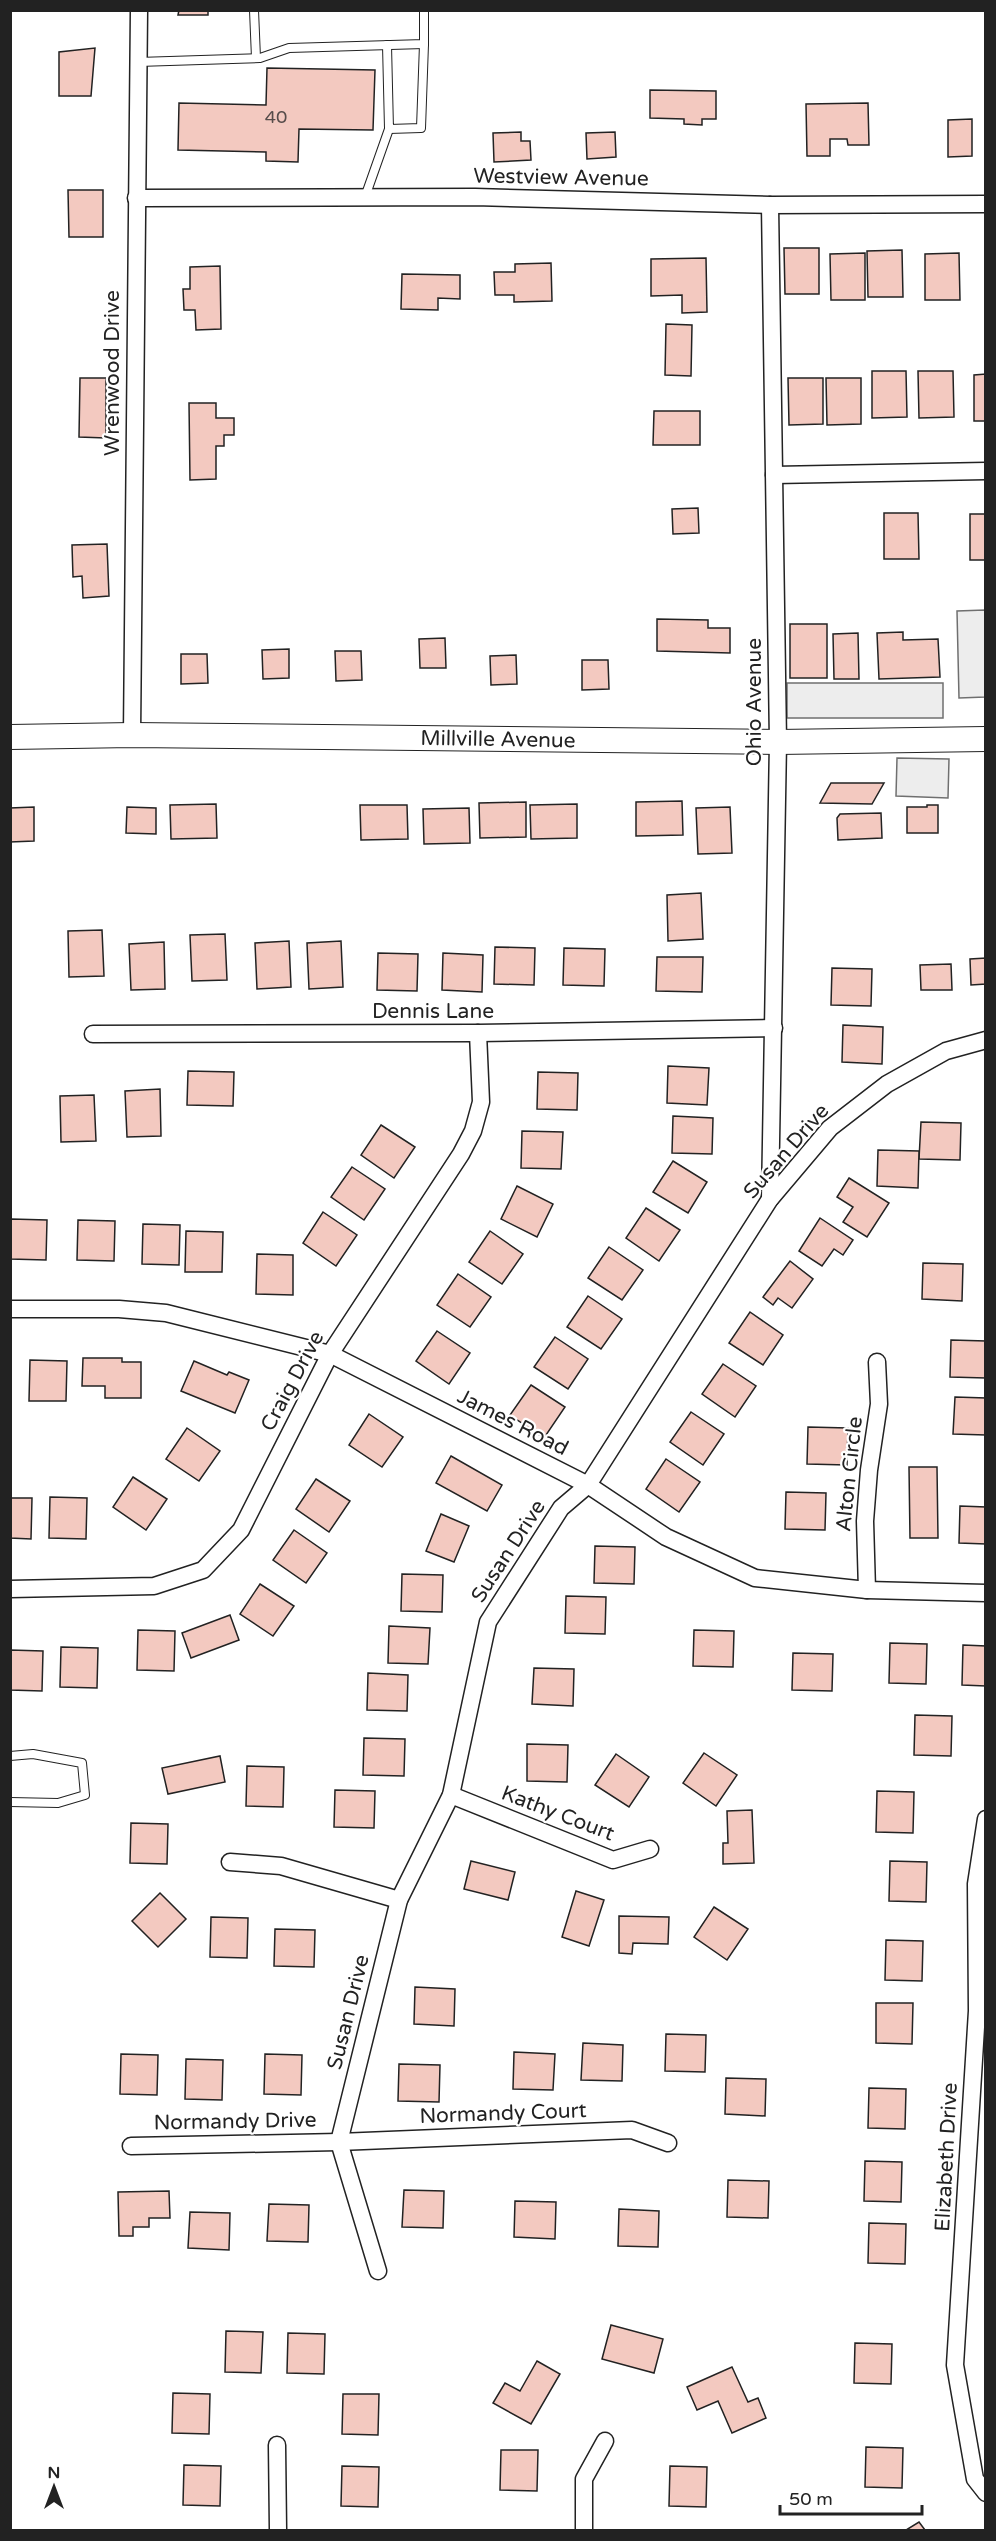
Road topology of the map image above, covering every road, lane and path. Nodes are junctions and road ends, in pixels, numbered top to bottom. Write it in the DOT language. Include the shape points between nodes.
graph roads {
  1 [pos="139,10"];
  2 [pos="254,10"];
  3 [pos="424,10"];
  4 [pos="424,44"];
  5 [pos="387,45"];
  6 [pos="256,58"];
  7 [pos="138,62"];
  8 [pos="389,129"];
  9 [pos="136,198"];
  10 [pos="365,198"];
  11 [pos="986,204"];
  12 [pos="770,205"];
  13 [pos="986,471"];
  14 [pos="774,475"];
  15 [pos="132,735"];
  16 [pos="10,737"];
  17 [pos="986,739"];
  18 [pos="778,742"];
  19 [pos="774,1028"];
  20 [pos="478,1033"];
  21 [pos="93,1034"];
  22 [pos="986,1040"];
  23 [pos="770,1199"];
  24 [pos="10,1309"];
  25 [pos="330,1354"];
  26 [pos="877,1362"];
  27 [pos="588,1485"];
  28 [pos="10,1589"];
  29 [pos="867,1590"];
  30 [pos="986,1593"];
  31 [pos="10,1756"];
  32 [pos="451,1795"];
  33 [pos="10,1802"];
  34 [pos="986,1819"];
  35 [pos="650,1849"];
  36 [pos="230,1862"];
  37 [pos="399,1900"];
  38 [pos="339,2142"];
  39 [pos="668,2143"];
  40 [pos="131,2146"];
  41 [pos="378,2271"];
  42 [pos="605,2442"];
  43 [pos="277,2445"];
  44 [pos="986,2493"];
  45 [pos="278,2530"];
  46 [pos="584,2530"];
  1 -- 7 [label="street, Wrenwood Drive"];
  2 -- 6 [label="lane"];
  3 -- 4 [label="lane"];
  4 -- 5 [label="lane"];
  4 -- 8 [label="lane" via="421,128"];
  5 -- 6 [label="lane" via="289,48"];
  5 -- 8 [label="lane"];
  6 -- 7 [label="lane"];
  7 -- 9 [label="street, Wrenwood Drive"];
  8 -- 10 [label="lane"];
  9 -- 10 [label="street, Westview Avenue"];
  9 -- 15 [label="street, Wrenwood Drive"];
  10 -- 12 [label="street, Westview Avenue"];
  11 -- 12 [label="street, Westview Avenue"];
  12 -- 14 [label="street, Ohio Avenue"];
  13 -- 14 [label="street"];
  14 -- 18 [label="street, Ohio Avenue"];
  15 -- 16 [label="main road, Millville Avenue"];
  15 -- 18 [label="main road, Millville Avenue"];
  17 -- 18 [label="main road, Millville Avenue"];
  18 -- 19 [label="street, Ohio Avenue"];
  19 -- 20 [label="street, Dennis Lane"];
  19 -- 23 [label="street, Ohio Avenue"];
  20 -- 21 [label="street, Dennis Lane"];
  20 -- 25 [label="street, Craig Drive" via="482,1102 473,1131"];
  22 -- 23 [label="street, Susan Drive" via="946,1051 887,1084 830,1128"];
  23 -- 27 [label="street, Susan Drive"];
  24 -- 25 [label="street, James Road" via="166,1313"];
  25 -- 27 [label="street, James Road"];
  25 -- 28 [label="street, Craig Drive" via="241,1530 203,1570 154,1587"];
  26 -- 29 [label="street, Alton Circle" via="879,1404 865,1521"];
  27 -- 29 [label="street, James Road" via="666,1537 755,1578"];
  27 -- 32 [label="street, Susan Drive" via="561,1508 488,1622"];
  29 -- 30 [label="street, James Road"];
  31 -- 33 [label="lane" via="33,1754 82,1763 85,1795 58,1803"];
  32 -- 35 [label="street, Kathy Court" via="613,1860"];
  32 -- 37 [label="street, Susan Drive"];
  34 -- 44 [label="street, Elizabeth Drive" via="976,1884 977,2011 955,2365 975,2479"];
  36 -- 37 [label="street" via="281,1866"];
  37 -- 38 [label="street, Susan Drive"];
  38 -- 39 [label="street, Normandy Court" via="632,2130"];
  38 -- 40 [label="street, Normandy Drive"];
  38 -- 41 [label="street"];
  42 -- 46 [label="street" via="584,2479"];
  43 -- 45 [label="street"];
}
